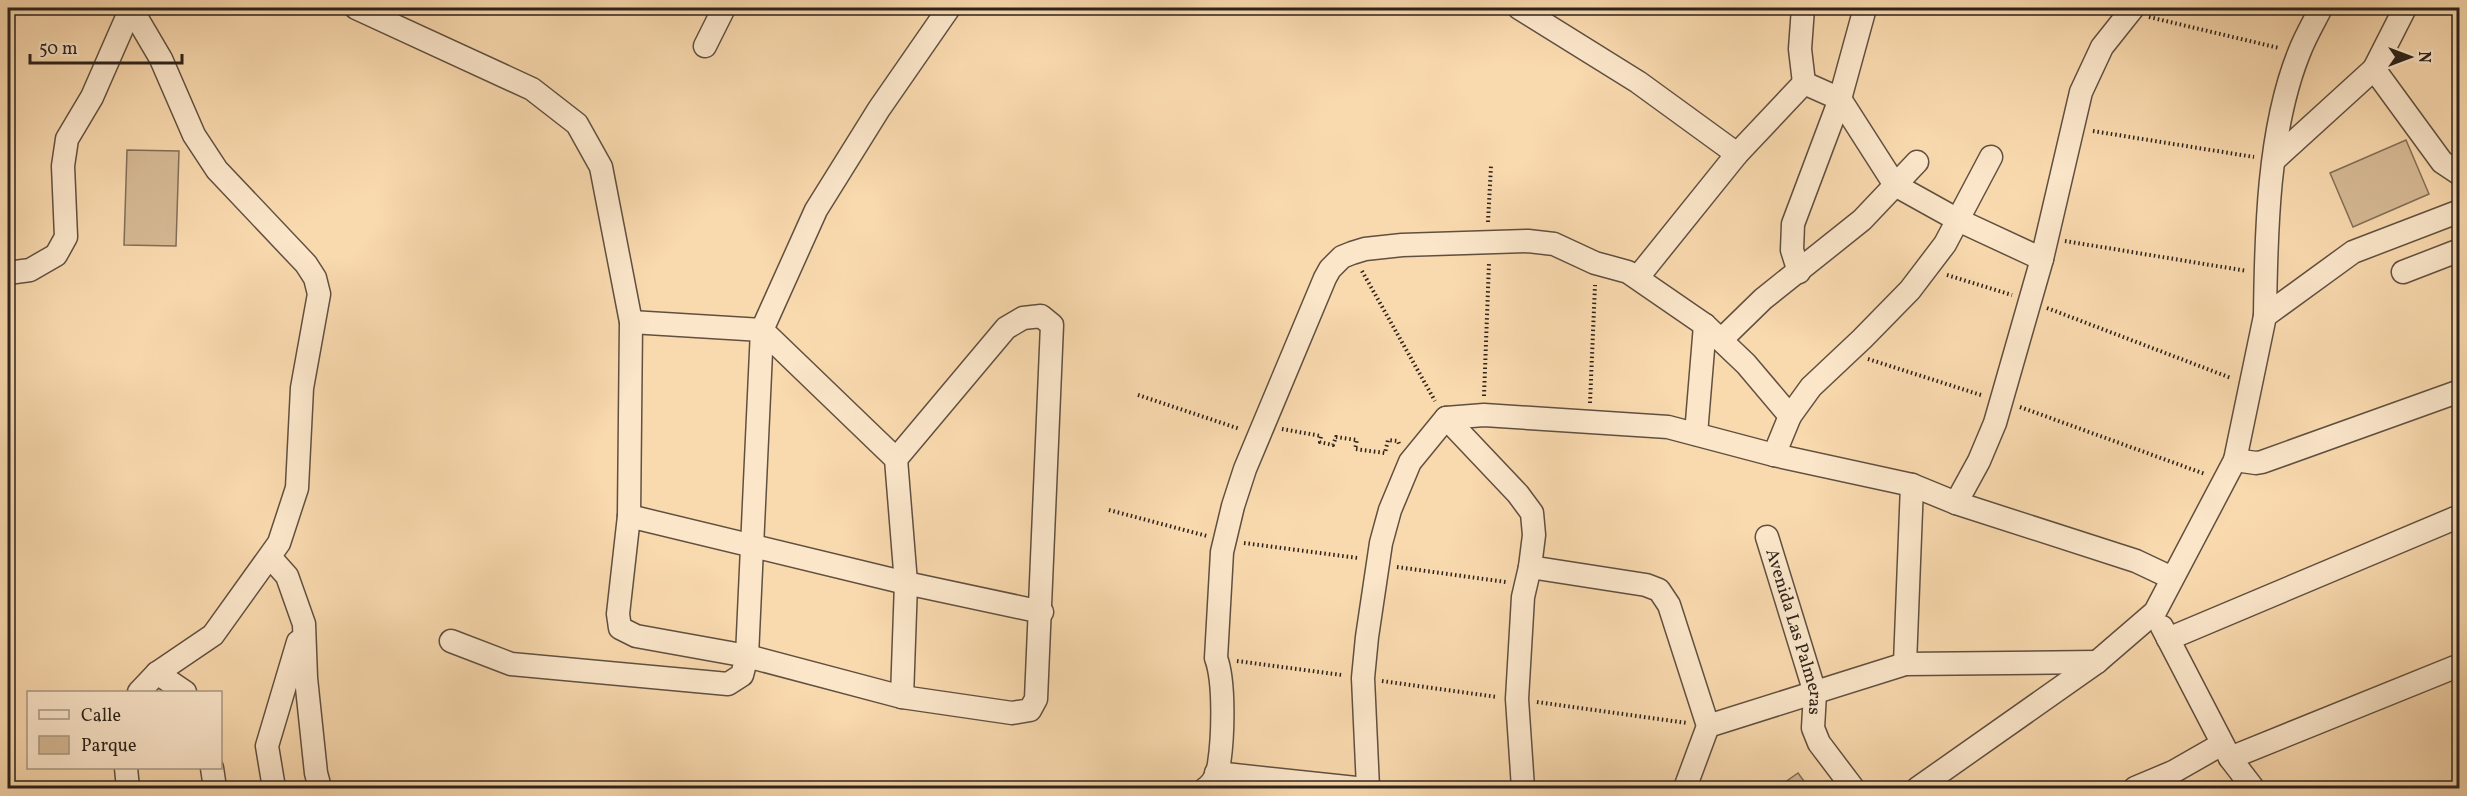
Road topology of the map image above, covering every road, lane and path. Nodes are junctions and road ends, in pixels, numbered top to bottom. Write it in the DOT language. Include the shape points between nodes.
graph roads {
  1 [pos="131,8"];
  2 [pos="357,8"];
  3 [pos="724,8"];
  4 [pos="949,8"];
  5 [pos="1520,8"];
  6 [pos="1803,8"];
  7 [pos="1865,8"];
  8 [pos="2321,8"];
  9 [pos="2405,8"];
  10 [pos="2132,10"];
  11 [pos="705,46"];
  12 [pos="2299,53"];
  13 [pos="2374,69"];
  14 [pos="1804,83"];
  15 [pos="1840,99"];
  16 [pos="2071,128"];
  17 [pos="1737,154"];
  18 [pos="1991,157"];
  19 [pos="2274,160"];
  20 [pos="1917,162"];
  21 [pos="1491,166"];
  22 [pos="2460,174"];
  23 [pos="1896,185"];
  24 [pos="2460,211"];
  25 [pos="1958,220"];
  26 [pos="1488,232"];
  27 [pos="2044,249"];
  28 [pos="2460,249"];
  29 [pos="1489,259"];
  30 [pos="1357,261"];
  31 [pos="1927,268"];
  32 [pos="1798,272"];
  33 [pos="2403,272"];
  34 [pos="8,273"];
  35 [pos="2266,274"];
  36 [pos="1638,278"];
  37 [pos="1595,281"];
  38 [pos="2030,301"];
  39 [pos="2265,316"];
  40 [pos="631,322"];
  41 [pos="762,330"];
  42 [pos="1713,332"];
  43 [pos="1848,352"];
  44 [pos="2252,386"];
  45 [pos="2460,391"];
  46 [pos="1138,395"];
  47 [pos="2001,401"];
  48 [pos="1484,404"];
  49 [pos="1590,407"];
  50 [pos="1441,411"];
  51 [pos="1790,416"];
  52 [pos="1272,427"];
  53 [pos="1246,430"];
  54 [pos="1696,434"];
  55 [pos="1400,447"];
  56 [pos="1774,455"];
  57 [pos="897,459"];
  58 [pos="2235,460"];
  59 [pos="2223,480"];
  60 [pos="1912,486"];
  61 [pos="1956,503"];
  62 [pos="1109,510"];
  63 [pos="628,516"];
  64 [pos="2460,516"];
  65 [pos="1767,537"];
  66 [pos="1206,541"];
  67 [pos="1235,542"];
  68 [pos="752,546"];
  69 [pos="1361,552"];
  70 [pos="270,557"];
  71 [pos="1387,565"];
  72 [pos="1530,567"];
  73 [pos="2172,578"];
  74 [pos="906,583"];
  75 [pos="1514,583"];
  76 [pos="1042,612"];
  77 [pos="2155,612"];
  78 [pos="304,624"];
  79 [pos="2168,639"];
  80 [pos="451,640"];
  81 [pos="747,656"];
  82 [pos="1216,658"];
  83 [pos="2097,662"];
  84 [pos="1905,664"];
  85 [pos="2460,665"];
  86 [pos="157,673"];
  87 [pos="1363,678"];
  88 [pos="142,691"];
  89 [pos="182,691"];
  90 [pos="1815,693"];
  91 [pos="902,697"];
  92 [pos="1517,699"];
  93 [pos="1708,726"];
  94 [pos="2226,751"];
  95 [pos="126,769"];
  96 [pos="212,769"];
  97 [pos="1211,781"];
  98 [pos="128,789"];
  99 [pos="215,789"];
  100 [pos="274,789"];
  101 [pos="320,789"];
  102 [pos="1356,789"];
  103 [pos="1368,789"];
  104 [pos="1523,789"];
  105 [pos="1685,789"];
  106 [pos="1853,789"];
  107 [pos="1918,789"];
  108 [pos="2135,789"];
  109 [pos="2253,789"];
  1 -- 34 [label="street" via="92,97 67,139 63,166 66,237 56,255 30,270"];
  1 -- 70 [label="street" via="161,59 194,135 217,170 315,278 319,294 302,388 297,488 279,543"];
  2 -- 40 [label="street" via="532,89 577,124 601,167"];
  3 -- 11 [label="street"];
  4 -- 41 [label="street" via="816,210"];
  5 -- 17 [label="street" via="1638,82"];
  6 -- 14 [label="street" via="1800,49"];
  7 -- 15 [label="street"];
  8 -- 12 [label="street"];
  9 -- 13 [label="street"];
  10 -- 12 [label="path"];
  10 -- 16 [label="street" via="2103,47 2081,92"];
  12 -- 19 [label="street" via="2280,118"];
  13 -- 19 [label="street"];
  13 -- 22 [label="street" via="2442,162"];
  14 -- 15 [label="street"];
  14 -- 17 [label="street"];
  15 -- 23 [label="street"];
  15 -- 32 [label="street" via="1794,224 1792,250"];
  16 -- 19 [label="path"];
  16 -- 27 [label="street"];
  17 -- 36 [label="street"];
  18 -- 25 [label="street"];
  19 -- 35 [label="street"];
  20 -- 23 [label="street"];
  21 -- 26 [label="path"];
  23 -- 25 [label="street"];
  23 -- 32 [label="street" via="1863,220"];
  24 -- 39 [label="street" via="2353,252"];
  25 -- 27 [label="street"];
  25 -- 31 [label="street"];
  27 -- 35 [label="path"];
  27 -- 38 [label="street"];
  28 -- 33 [label="street"];
  29 -- 48 [label="path"];
  30 -- 50 [label="path"];
  31 -- 38 [label="path"];
  31 -- 43 [label="street"];
  32 -- 42 [label="street"];
  35 -- 39 [label="street"];
  36 -- 42 [label="street"];
  36 -- 82 [label="street" via="1543,242 1380,246 1342,257 1330,269 1313,305 1233,506 1222,552"];
  37 -- 49 [label="path"];
  38 -- 44 [label="path"];
  38 -- 47 [label="street"];
  39 -- 44 [label="street"];
  40 -- 41 [label="street"];
  40 -- 63 [label="street"];
  41 -- 57 [label="street"];
  41 -- 68 [label="street"];
  42 -- 51 [label="street"];
  42 -- 54 [label="street"];
  43 -- 47 [label="path"];
  43 -- 51 [label="street" via="1811,387"];
  44 -- 58 [label="street"];
  45 -- 58 [label="street" via="2262,462"];
  46 -- 53 [label="path"];
  47 -- 59 [label="path"];
  47 -- 61 [label="street" via="1979,461"];
  50 -- 54 [label="street" via="1668,427"];
  50 -- 72 [label="street" via="1532,513"];
  50 -- 87 [label="street" via="1410,462 1390,510 1377,564"];
  51 -- 56 [label="street"];
  52 -- 55 [label="path" via="1321,436 1320,442 1333,445 1336,437 1357,440 1355,449 1384,453 1388,440 1398,441"];
  54 -- 56 [label="street"];
  56 -- 60 [label="street"];
  57 -- 74 [label="street"];
  57 -- 76 [label="street" via="1006,328 1023,318 1041,316 1052,325"];
  58 -- 59 [label="street"];
  59 -- 73 [label="street"];
  60 -- 61 [label="street"];
  60 -- 84 [label="street"];
  61 -- 73 [label="street" via="2136,561"];
  62 -- 66 [label="path" via="1208,536"];
  63 -- 68 [label="street"];
  63 -- 81 [label="street" via="618,614 621,628 636,636"];
  64 -- 79 [label="street"];
  65 -- 90 [label="street, Avenida Las Palmeras"];
  67 -- 69 [label="path" via="1360,558"];
  68 -- 74 [label="street"];
  68 -- 81 [label="street"];
  70 -- 78 [label="street" via="287,576"];
  70 -- 86 [label="street" via="213,635"];
  71 -- 75 [label="path"];
  72 -- 92 [label="street" via="1523,597"];
  72 -- 93 [label="street" via="1659,590 1669,605"];
  73 -- 77 [label="street"];
  74 -- 76 [label="street"];
  74 -- 91 [label="street"];
  76 -- 91 [label="street" via="1036,699 1030,710 1012,713"];
  77 -- 79 [label="street"];
  77 -- 83 [label="street"];
  78 -- 100 [label="street" via="267,746"];
  78 -- 101 [label="street" via="306,678"];
  79 -- 94 [label="street"];
  80 -- 81 [label="street" via="512,664 728,684 742,675"];
  81 -- 91 [label="street"];
  82 -- 87 [label="path"];
  82 -- 97 [label="street" via="1221,673 1219,765"];
  83 -- 84 [label="street"];
  83 -- 107 [label="street"];
  84 -- 90 [label="street"];
  85 -- 94 [label="street"];
  86 -- 88 [label="street"];
  86 -- 89 [label="street"];
  87 -- 92 [label="path"];
  87 -- 103 [label="street"];
  90 -- 93 [label="street"];
  90 -- 106 [label="street, Avenida Las Palmeras" via="1813,728 1819,743"];
  92 -- 93 [label="path"];
  92 -- 104 [label="street"];
  93 -- 105 [label="street"];
  94 -- 108 [label="street"];
  94 -- 109 [label="street"];
  95 -- 98 [label="street"];
  96 -- 99 [label="street"];
  97 -- 102 [label="street"];
}
